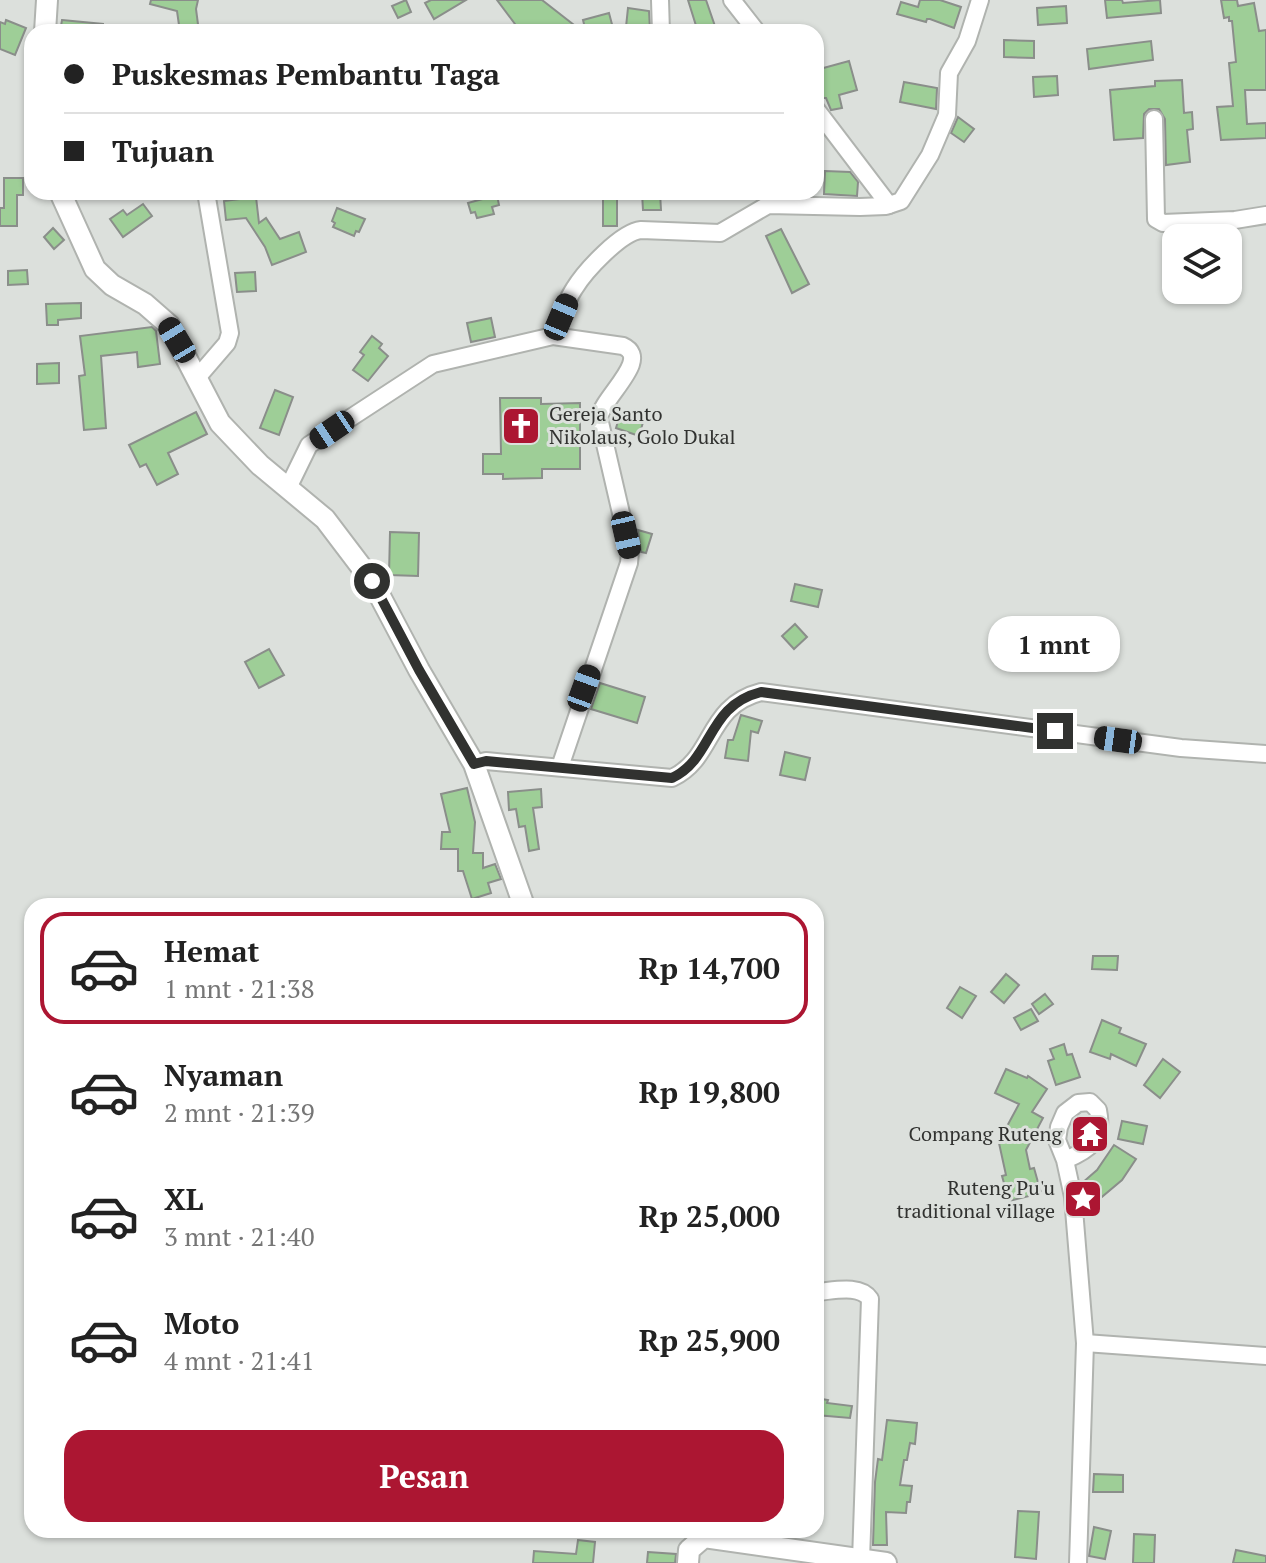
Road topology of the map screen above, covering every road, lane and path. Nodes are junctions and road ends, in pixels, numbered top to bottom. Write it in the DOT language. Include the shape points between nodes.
graph roads {
  1 [pos="47,0"];
  2 [pos="660,0"];
  3 [pos="732,0"];
  4 [pos="980,0"];
  5 [pos="46,24"];
  6 [pos="661,24"];
  7 [pos="751,24"];
  8 [pos="1154,119"];
  9 [pos="824,120"];
  10 [pos="64,200"];
  11 [pos="207,200"];
  12 [pos="889,205"];
  13 [pos="1266,215"];
  14 [pos="553,336"];
  15 [pos="196,379"];
  16 [pos="288,488"];
  17 [pos="1266,754"];
  18 [pos="474,764"];
  19 [pos="560,767"];
  20 [pos="521,898"];
  21 [pos="1065,1160"];
  22 [pos="824,1292"];
  23 [pos="1085,1343"];
  24 [pos="1266,1356"];
  25 [pos="699,1538"];
  26 [pos="728,1538"];
  27 [pos="870,1562"];
  28 [pos="688,1563"];
  29 [pos="1078,1563"];
  1 -- 5 [label="street"];
  2 -- 6 [label="street"];
  3 -- 7 [label="street"];
  4 -- 12 [label="street" via="967,41 949,73 947,115 930,155 904,198"];
  8 -- 13 [label="street" via="1159,222"];
  9 -- 12 [label="street"];
  10 -- 15 [label="street" via="95,269 169,325"];
  11 -- 15 [label="street" via="230,333"];
  12 -- 14 [label="street" via="781,203 720,233 630,232 577,284"];
  14 -- 16 [label="street" via="422,369 309,445"];
  14 -- 19 [label="street" via="623,346 634,356 599,418 629,563"];
  15 -- 16 [label="street" via="236,443"];
  16 -- 18 [label="street" via="325,519 372,581"];
  17 -- 19 [label="street" via="1181,748 761,692 729,707 687,769 672,778"];
  18 -- 19 [label="street"];
  18 -- 20 [label="street"];
  21 -- 23 [label="street"];
  22 -- 27 [label="street" via="859,1290 870,1299"];
  23 -- 24 [label="street"];
  23 -- 29 [label="street"];
  25 -- 28 [label="street" via="689,1550"];
  26 -- 27 [label="street"];
}
